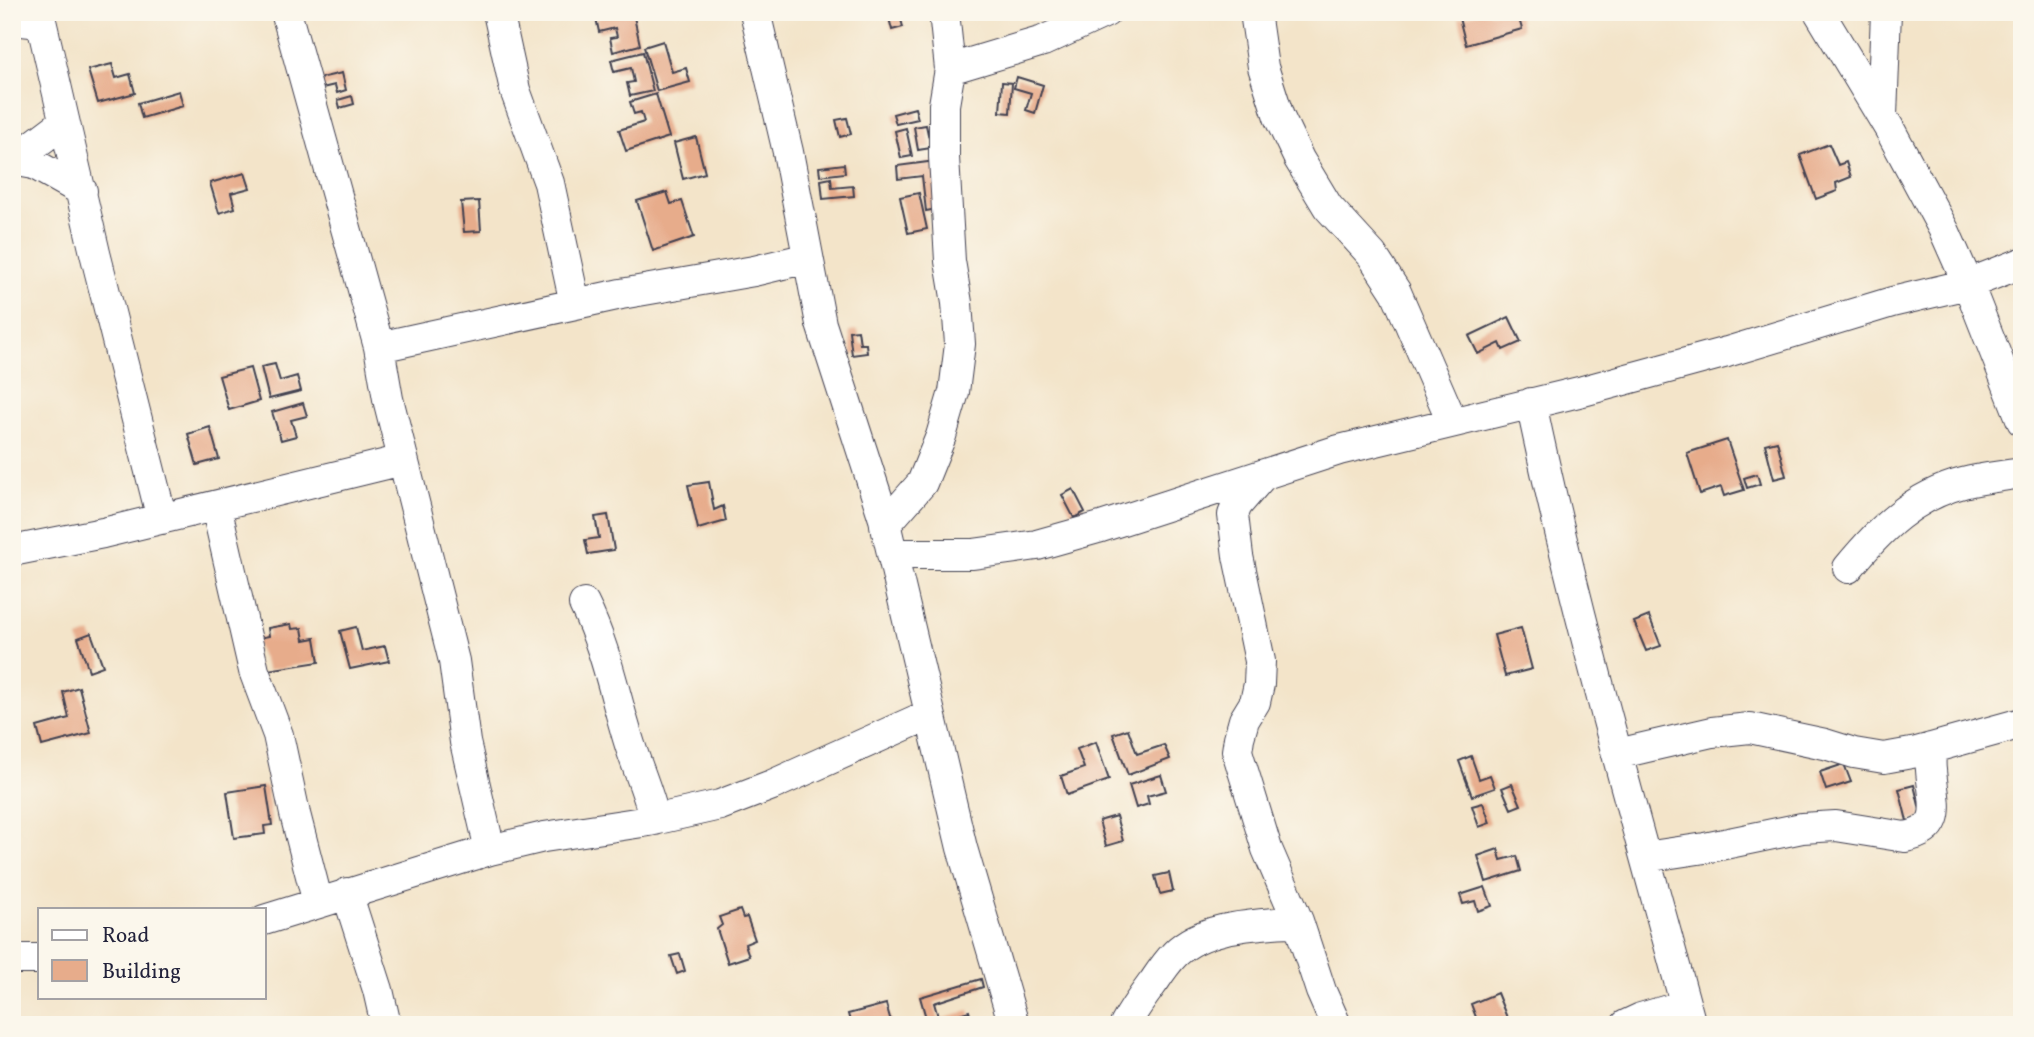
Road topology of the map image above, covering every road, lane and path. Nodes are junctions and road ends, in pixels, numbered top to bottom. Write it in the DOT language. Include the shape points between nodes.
graph roads {
  1 [pos="286,12"];
  2 [pos="498,12"];
  3 [pos="755,12"];
  4 [pos="944,12"];
  5 [pos="1106,12"];
  6 [pos="1255,12"];
  7 [pos="1819,12"];
  8 [pos="1890,14"];
  9 [pos="31,19"];
  10 [pos="950,69"];
  11 [pos="1882,116"];
  12 [pos="63,123"];
  13 [pos="13,160"];
  14 [pos="82,191"];
  15 [pos="808,258"];
  16 [pos="2022,263"];
  17 [pos="1968,284"];
  18 [pos="575,304"];
  19 [pos="379,347"];
  20 [pos="1531,403"];
  21 [pos="1452,421"];
  22 [pos="2022,421"];
  23 [pos="403,460"];
  24 [pos="1266,472"];
  25 [pos="2022,473"];
  26 [pos="216,506"];
  27 [pos="162,519"];
  28 [pos="885,525"];
  29 [pos="12,551"];
  30 [pos="892,554"];
  31 [pos="1848,568"];
  32 [pos="584,604"];
  33 [pos="930,714"];
  34 [pos="2022,723"];
  35 [pos="1931,748"];
  36 [pos="1618,754"];
  37 [pos="656,820"];
  38 [pos="489,850"];
  39 [pos="1646,857"];
  40 [pos="347,893"];
  41 [pos="318,903"];
  42 [pos="266,919"];
  43 [pos="1298,921"];
  44 [pos="12,959"];
  45 [pos="38,959"];
  46 [pos="1688,1015"];
  47 [pos="386,1025"];
  48 [pos="1014,1025"];
  49 [pos="1125,1025"];
  50 [pos="1336,1025"];
  51 [pos="1626,1025"];
  1 -- 19 [label="street"];
  2 -- 18 [label="street" via="515,90 549,183"];
  3 -- 15 [label="street"];
  4 -- 10 [label="street"];
  5 -- 10 [label="street" via="1043,41"];
  6 -- 21 [label="street" via="1264,67 1289,138 1328,207 1372,255 1396,292"];
  7 -- 11 [label="street"];
  8 -- 11 [label="street"];
  9 -- 12 [label="street"];
  10 -- 28 [label="street" via="944,157 960,344 955,380 941,436 922,483"];
  11 -- 17 [label="street"];
  12 -- 13 [label="street"];
  12 -- 14 [label="street"];
  13 -- 14 [label="street" via="34,164"];
  14 -- 27 [label="street"];
  15 -- 18 [label="street"];
  15 -- 28 [label="street" via="821,324"];
  16 -- 17 [label="street"];
  17 -- 20 [label="street"];
  17 -- 22 [label="street"];
  18 -- 19 [label="street"];
  19 -- 23 [label="street"];
  20 -- 21 [label="street"];
  20 -- 36 [label="street"];
  21 -- 24 [label="street"];
  23 -- 26 [label="street"];
  23 -- 38 [label="street" via="454,661 465,742"];
  24 -- 30 [label="street" via="1037,545 974,554"];
  24 -- 43 [label="street" via="1233,514 1260,661 1255,702 1244,720 1237,751 1267,849"];
  25 -- 31 [label="street" via="1963,483 1928,496 1877,533"];
  26 -- 27 [label="street"];
  26 -- 41 [label="street" via="254,671 278,735"];
  27 -- 29 [label="street"];
  28 -- 30 [label="street"];
  30 -- 33 [label="street"];
  32 -- 37 [label="street" via="602,645"];
  33 -- 37 [label="street" via="720,806"];
  33 -- 48 [label="street" via="962,849"];
  34 -- 35 [label="street"];
  35 -- 36 [label="street" via="1884,758 1750,728"];
  35 -- 39 [label="street" via="1936,809 1932,821 1916,835 1836,826 1802,828"];
  36 -- 39 [label="street"];
  37 -- 38 [label="street"];
  38 -- 40 [label="street"];
  39 -- 46 [label="street"];
  40 -- 41 [label="street"];
  40 -- 47 [label="street"];
  41 -- 42 [label="street"];
  43 -- 49 [label="street" via="1212,933 1188,943 1174,955"];
  43 -- 50 [label="street"];
  44 -- 45 [label="street"];
  46 -- 51 [label="street" via="1641,1018"];
}
